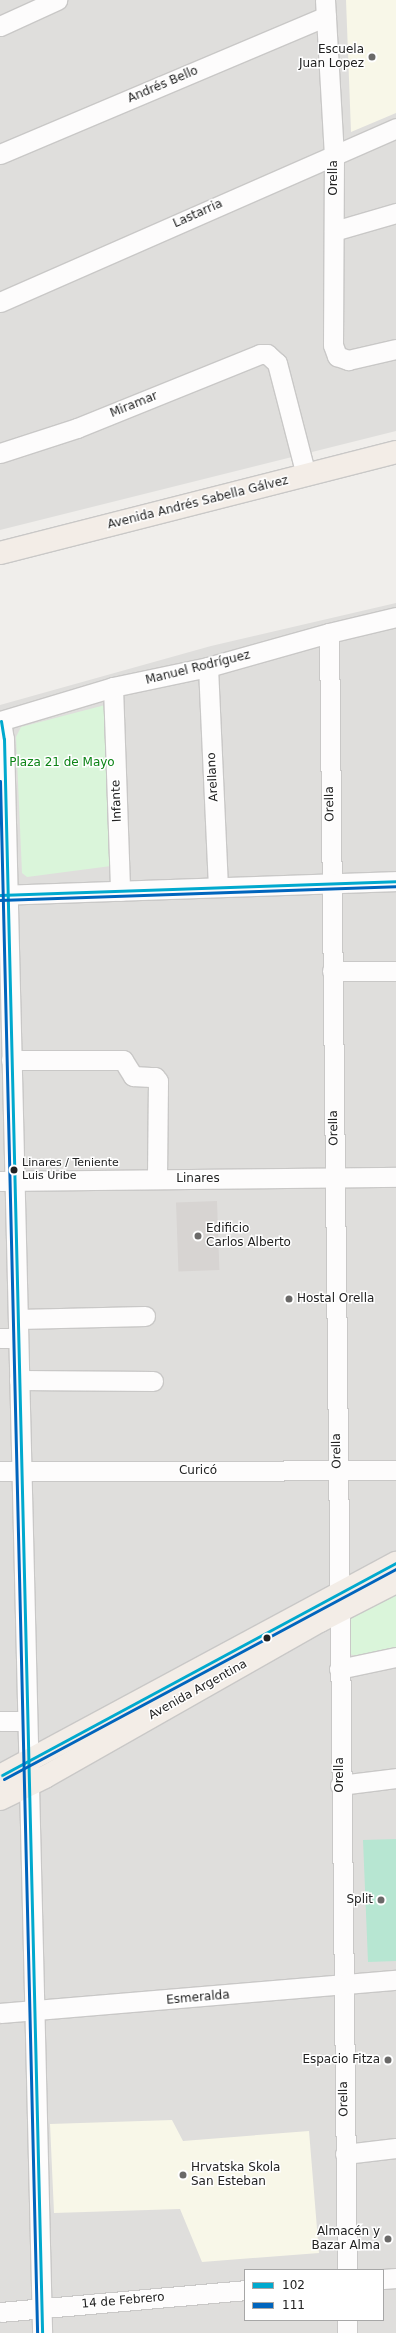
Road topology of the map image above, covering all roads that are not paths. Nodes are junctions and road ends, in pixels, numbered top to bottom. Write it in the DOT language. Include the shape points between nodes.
graph roads {
  1 [pos="57,0"];
  2 [pos="325,8"];
  3 [pos="0,26"];
  4 [pos="396,128"];
  5 [pos="0,154"];
  6 [pos="334,154"];
  7 [pos="396,213"];
  8 [pos="334,231"];
  9 [pos="0,302"];
  10 [pos="396,349"];
  11 [pos="396,452"];
  12 [pos="0,453"];
  13 [pos="306,475"];
  14 [pos="0,553"];
  15 [pos="396,617"];
  16 [pos="329,633"];
  17 [pos="208,667"];
  18 [pos="112,688"];
  19 [pos="0,721"];
  20 [pos="396,881"];
  21 [pos="331,883"];
  22 [pos="218,887"];
  23 [pos="120,891"];
  24 [pos="4,895"];
  25 [pos="332,971"];
  26 [pos="396,971"];
  27 [pos="11,1060"];
  28 [pos="334,1177"];
  29 [pos="396,1177"];
  30 [pos="157,1179"];
  31 [pos="7,1181"];
  32 [pos="145,1316"];
  33 [pos="18,1319"];
  34 [pos="9,1338"];
  35 [pos="19,1380"];
  36 [pos="153,1381"];
  37 [pos="396,1470"];
  38 [pos="0,1471"];
  39 [pos="21,1471"];
  40 [pos="338,1471"];
  41 [pos="396,1563"];
  42 [pos="396,1582"];
  43 [pos="339,1603"];
  44 [pos="396,1657"];
  45 [pos="339,1670"];
  46 [pos="0,1721"];
  47 [pos="27,1721"];
  48 [pos="28,1762"];
  49 [pos="0,1776"];
  50 [pos="396,1778"];
  51 [pos="29,1784"];
  52 [pos="340,1786"];
  53 [pos="0,1799"];
  54 [pos="396,1980"];
  55 [pos="342,1985"];
  56 [pos="34,2012"];
  57 [pos="0,2013"];
  58 [pos="396,2148"];
  59 [pos="345,2154"];
  60 [pos="347,2269"];
  61 [pos="396,2278"];
  62 [pos="384,2279"];
  63 [pos="244,2290"];
  64 [pos="41,2308"];
  65 [pos="0,2312"];
  66 [pos="347,2321"];
  67 [pos="42,2333"];
  68 [pos="347,2333"];
  1 -- 3 [label="street"];
  2 -- 5 [label="street, Andrés Bello"];
  2 -- 6 [label="street, Orella"];
  4 -- 6 [label="street, Lastarria"];
  6 -- 8 [label="street, Orella"];
  6 -- 9 [label="street, Lastarria"];
  7 -- 8 [label="street"];
  8 -- 10 [label="street, Orella" via="333,337 337,356 348,360"];
  11 -- 13 [label="main road, Avenida Andrés Sabella Gálvez"];
  12 -- 13 [label="street, Miramar" via="77,428 252,355 267,354 277,363"];
  13 -- 14 [label="main road, Avenida Andrés Sabella Gálvez"];
  15 -- 16 [label="street, Manuel Rodríguez"];
  16 -- 17 [label="street, Manuel Rodríguez"];
  16 -- 21 [label="street, Orella"];
  17 -- 18 [label="street, Manuel Rodríguez"];
  17 -- 22 [label="street, Arellano"];
  18 -- 19 [label="street, Manuel Rodríguez"];
  18 -- 23 [label="street, Infante"];
  19 -- 24 [label="street" via="4,739"];
  20 -- 21 [label="street"];
  21 -- 22 [label="street"];
  21 -- 25 [label="street, Orella"];
  22 -- 23 [label="street"];
  23 -- 24 [label="street"];
  24 -- 27 [label="street"];
  25 -- 26 [label="street"];
  25 -- 28 [label="street, Orella"];
  27 -- 30 [label="street" via="123,1060 133,1076 155,1077 158,1081"];
  27 -- 31 [label="street"];
  28 -- 29 [label="street, Linares"];
  28 -- 30 [label="street, Linares"];
  28 -- 40 [label="street, Orella"];
  30 -- 31 [label="street, Linares"];
  31 -- 33 [label="street"];
  32 -- 33 [label="street"];
  33 -- 34 [label="street"];
  34 -- 35 [label="street"];
  35 -- 36 [label="street"];
  35 -- 39 [label="street"];
  37 -- 40 [label="street, Curicó"];
  38 -- 39 [label="street, Curicó"];
  39 -- 40 [label="street, Curicó"];
  39 -- 47 [label="street"];
  40 -- 43 [label="street, Orella"];
  41 -- 43 [label="main road, Avenida Argentina"];
  42 -- 43 [label="main road, Avenida Argentina"];
  43 -- 45 [label="street, Orella"];
  43 -- 48 [label="main road, Avenida Argentina"];
  43 -- 51 [label="main road, Avenida Argentina"];
  44 -- 45 [label="street"];
  45 -- 52 [label="street, Orella"];
  46 -- 47 [label="street"];
  47 -- 48 [label="street"];
  48 -- 49 [label="main road, Avenida Argentina"];
  48 -- 51 [label="street"];
  50 -- 52 [label="street"];
  51 -- 53 [label="main road, Avenida Argentina"];
  51 -- 56 [label="street"];
  52 -- 55 [label="street, Orella"];
  54 -- 55 [label="street, Esmeralda"];
  55 -- 56 [label="street, Esmeralda"];
  55 -- 59 [label="street, Orella"];
  56 -- 57 [label="street, Esmeralda"];
  56 -- 64 [label="street"];
  58 -- 59 [label="street"];
  59 -- 60 [label="street, Orella"];
  61 -- 62 [label="street"];
  63 -- 64 [label="street, 14 de Febrero"];
  64 -- 65 [label="street, 14 de Febrero"];
  64 -- 67 [label="street"];
  66 -- 68 [label="street"];
}
